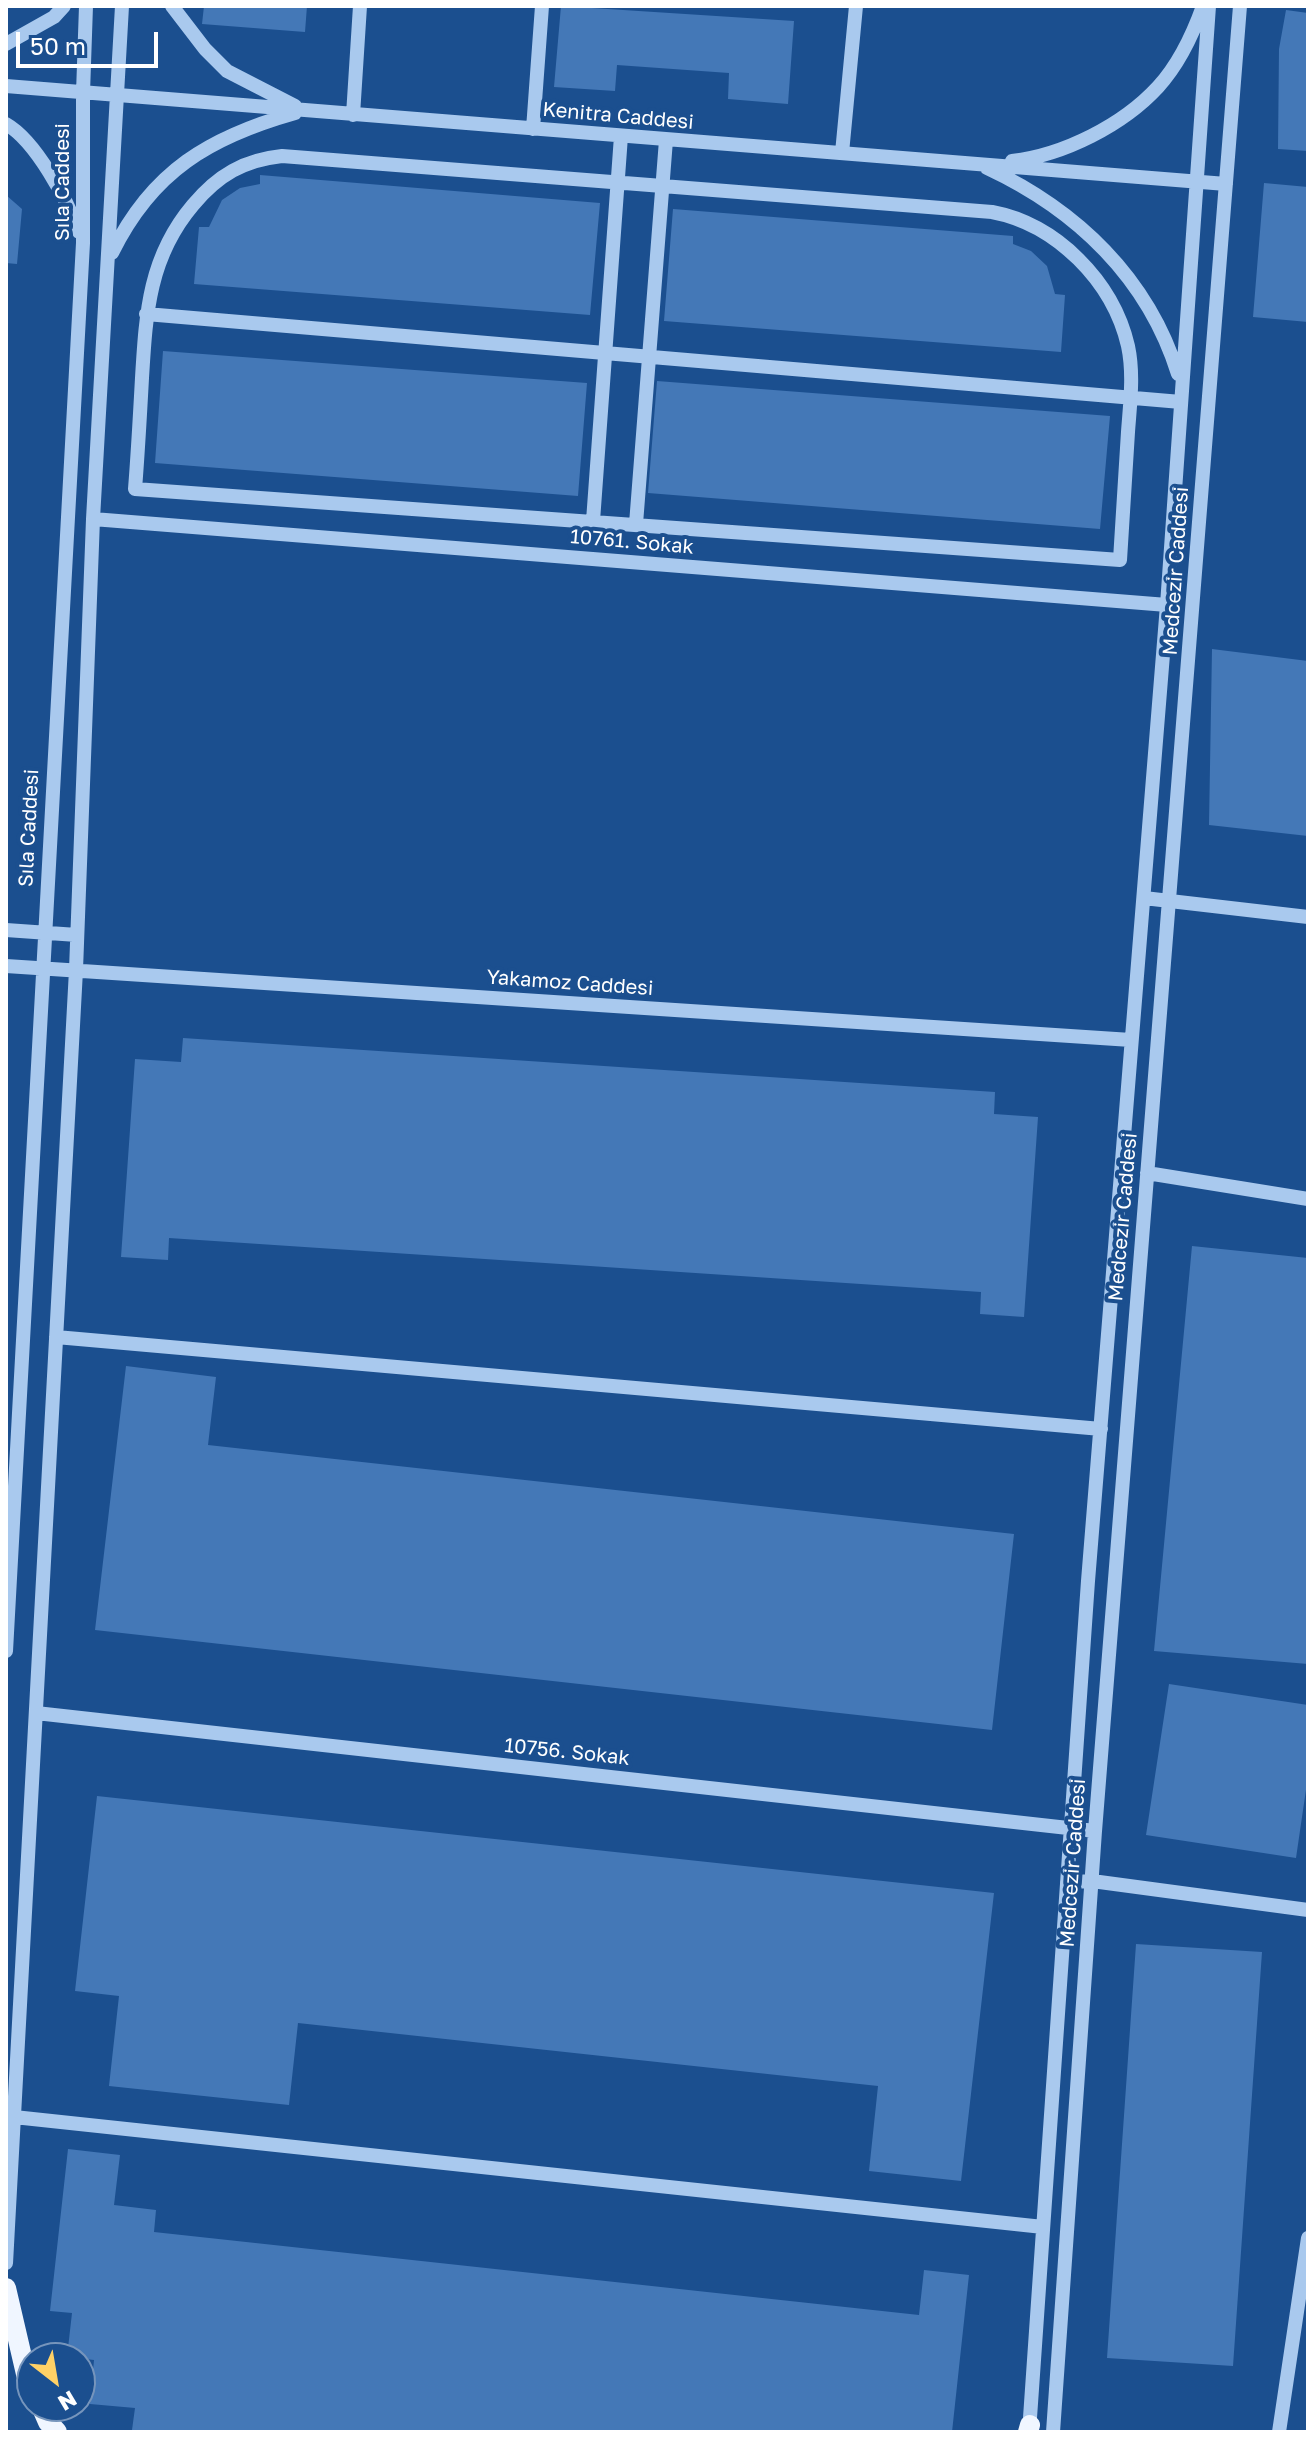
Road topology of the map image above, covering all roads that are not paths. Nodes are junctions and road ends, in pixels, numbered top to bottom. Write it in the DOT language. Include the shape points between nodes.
graph roads {
  1 [pos="64,6"];
  2 [pos="86,6"];
  3 [pos="122,6"];
  4 [pos="172,6"];
  5 [pos="360,6"];
  6 [pos="542,6"];
  7 [pos="856,6"];
  8 [pos="1206,6"];
  9 [pos="1240,6"];
  10 [pos="6,44"];
  11 [pos="6,86"];
  12 [pos="83,93"];
  13 [pos="116,96"];
  14 [pos="304,111"];
  15 [pos="353,115"];
  16 [pos="6,124"];
  17 [pos="533,129"];
  18 [pos="621,136"];
  19 [pos="666,140"];
  20 [pos="842,153"];
  21 [pos="979,164"];
  22 [pos="1196,182"];
  23 [pos="617,183"];
  24 [pos="1226,184"];
  25 [pos="662,187"];
  26 [pos="83,243"];
  27 [pos="108,261"];
  28 [pos="146,314"];
  29 [pos="605,353"];
  30 [pos="649,356"];
  31 [pos="1182,385"];
  32 [pos="1130,397"];
  33 [pos="1181,402"];
  34 [pos="93,519"];
  35 [pos="593,521"];
  36 [pos="636,524"];
  37 [pos="1167,605"];
  38 [pos="1144,898"];
  39 [pos="1170,899"];
  40 [pos="1308,917"];
  41 [pos="6,930"];
  42 [pos="44,932"];
  43 [pos="77,935"];
  44 [pos="6,966"];
  45 [pos="42,968"];
  46 [pos="76,970"];
  47 [pos="1131,1040"];
  48 [pos="1147,1173"];
  49 [pos="1308,1199"];
  50 [pos="56,1337"];
  51 [pos="1101,1429"];
  52 [pos="6,1651"];
  53 [pos="36,1713"];
  54 [pos="1070,1828"];
  55 [pos="1095,1831"];
  56 [pos="1092,1881"];
  57 [pos="1067,1882"];
  58 [pos="1308,1910"];
  59 [pos="14,2117"];
  60 [pos="1043,2227"];
  61 [pos="1308,2238"];
  62 [pos="6,2263"];
  63 [pos="6,2288"];
  64 [pos="19,2342"];
  65 [pos="1029,2430"];
  66 [pos="1053,2432"];
  67 [pos="1279,2432"];
  1 -- 10 [label="street"];
  2 -- 12 [label="street, Sıla Caddesi"];
  3 -- 13 [label="street"];
  4 -- 14 [label="street" via="227,71"];
  5 -- 15 [label="street"];
  6 -- 17 [label="street"];
  7 -- 20 [label="street"];
  8 -- 21 [label="street" via="1174,66 1136,106 1056,151"];
  8 -- 22 [label="street, Medcezir Caddesi"];
  9 -- 24 [label="street, Medcezir Caddesi"];
  11 -- 12 [label="street, Kenitra Caddesi"];
  12 -- 13 [label="street, Kenitra Caddesi"];
  12 -- 26 [label="street, Sıla Caddesi"];
  13 -- 14 [label="street, Kenitra Caddesi"];
  13 -- 27 [label="street"];
  14 -- 15 [label="street, Kenitra Caddesi"];
  14 -- 27 [label="street" via="229,135 184,163 138,209"];
  15 -- 17 [label="street, Kenitra Caddesi"];
  16 -- 26 [label="street" via="67,200"];
  17 -- 18 [label="street, Kenitra Caddesi"];
  18 -- 19 [label="street, Kenitra Caddesi"];
  18 -- 23 [label="street"];
  19 -- 20 [label="street, Kenitra Caddesi"];
  19 -- 25 [label="street"];
  20 -- 21 [label="street, Kenitra Caddesi"];
  21 -- 22 [label="street, Kenitra Caddesi"];
  21 -- 31 [label="street" via="1036,193 1105,248 1155,316"];
  22 -- 24 [label="street, Kenitra Caddesi"];
  22 -- 31 [label="street, Medcezir Caddesi"];
  23 -- 25 [label="street"];
  23 -- 28 [label="street" via="282,156 260,159 222,176 180,220 162,253"];
  23 -- 29 [label="street"];
  24 -- 39 [label="street, Medcezir Caddesi"];
  25 -- 30 [label="street"];
  25 -- 32 [label="street" via="1014,216 1074,255 1109,299 1128,346"];
  26 -- 42 [label="street, Sıla Caddesi"];
  27 -- 34 [label="street"];
  28 -- 29 [label="street"];
  28 -- 35 [label="street" via="135,489"];
  29 -- 30 [label="street"];
  29 -- 35 [label="street"];
  30 -- 32 [label="street"];
  30 -- 36 [label="street"];
  31 -- 33 [label="street, Medcezir Caddesi"];
  32 -- 33 [label="street"];
  32 -- 36 [label="street" via="1120,560"];
  33 -- 37 [label="street, Medcezir Caddesi"];
  34 -- 37 [label="street, 10761. Sokak"];
  34 -- 43 [label="street"];
  35 -- 36 [label="street"];
  37 -- 38 [label="street, Medcezir Caddesi"];
  38 -- 39 [label="street"];
  38 -- 47 [label="street, Medcezir Caddesi"];
  39 -- 40 [label="street"];
  39 -- 48 [label="street, Medcezir Caddesi"];
  41 -- 42 [label="street"];
  42 -- 43 [label="street"];
  42 -- 45 [label="street, Sıla Caddesi"];
  43 -- 46 [label="street"];
  44 -- 45 [label="street, Yakamoz Caddesi"];
  45 -- 46 [label="street, Yakamoz Caddesi"];
  45 -- 52 [label="street, Sıla Caddesi"];
  46 -- 47 [label="street, Yakamoz Caddesi"];
  46 -- 50 [label="street"];
  47 -- 51 [label="street, Medcezir Caddesi"];
  48 -- 49 [label="street"];
  48 -- 55 [label="street, Medcezir Caddesi"];
  50 -- 51 [label="street"];
  50 -- 53 [label="street"];
  51 -- 54 [label="street, Medcezir Caddesi"];
  53 -- 54 [label="street, 10756. Sokak"];
  53 -- 59 [label="street"];
  54 -- 55 [label="street, 10756. Sokak"];
  54 -- 57 [label="street, Medcezir Caddesi"];
  55 -- 56 [label="street, Medcezir Caddesi"];
  56 -- 57 [label="street"];
  56 -- 58 [label="street"];
  56 -- 66 [label="street, Medcezir Caddesi"];
  57 -- 60 [label="street, Medcezir Caddesi"];
  59 -- 60 [label="street"];
  59 -- 62 [label="street"];
  60 -- 65 [label="street, Medcezir Caddesi"];
  61 -- 67 [label="street"];
  63 -- 64 [label="main road"];
}
